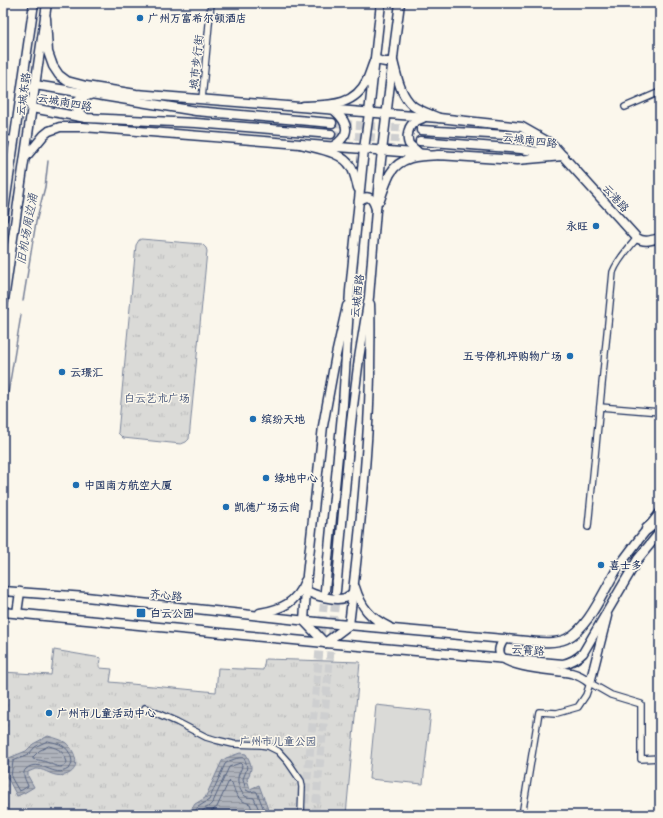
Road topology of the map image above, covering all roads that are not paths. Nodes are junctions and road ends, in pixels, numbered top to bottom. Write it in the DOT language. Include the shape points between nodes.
graph roads {
  1 [pos="34,3"];
  2 [pos="47,3"];
  3 [pos="212,3"];
  4 [pos="381,3"];
  5 [pos="400,3"];
  6 [pos="32,16"];
  7 [pos="46,18"];
  8 [pos="375,60"];
  9 [pos="393,61"];
  10 [pos="35,85"];
  11 [pos="660,92"];
  12 [pos="21,94"];
  13 [pos="92,94"];
  14 [pos="136,94"];
  15 [pos="202,99"];
  16 [pos="303,106"];
  17 [pos="625,107"];
  18 [pos="32,108"];
  19 [pos="334,110"];
  20 [pos="369,113"];
  21 [pos="386,115"];
  22 [pos="426,117"];
  23 [pos="86,118"];
  24 [pos="439,118"];
  25 [pos="332,123"];
  26 [pos="138,130"];
  27 [pos="421,130"];
  28 [pos="331,134"];
  29 [pos="3,138"];
  30 [pos="14,140"];
  31 [pos="420,141"];
  32 [pos="300,144"];
  33 [pos="332,147"];
  34 [pos="364,149"];
  35 [pos="382,150"];
  36 [pos="419,153"];
  37 [pos="444,155"];
  38 [pos="563,156"];
  39 [pos="24,162"];
  40 [pos="11,164"];
  41 [pos="359,201"];
  42 [pos="376,210"];
  43 [pos="3,218"];
  44 [pos="637,238"];
  45 [pos="660,238"];
  46 [pos="350,292"];
  47 [pos="369,297"];
  48 [pos="3,307"];
  49 [pos="600,407"];
  50 [pos="660,412"];
  51 [pos="660,513"];
  52 [pos="660,518"];
  53 [pos="588,527"];
  54 [pos="647,529"];
  55 [pos="660,532"];
  56 [pos="307,575"];
  57 [pos="354,582"];
  58 [pos="306,590"];
  59 [pos="325,590"];
  60 [pos="3,591"];
  61 [pos="336,591"];
  62 [pos="20,592"];
  63 [pos="353,593"];
  64 [pos="610,607"];
  65 [pos="3,612"];
  66 [pos="17,613"];
  67 [pos="252,615"];
  68 [pos="304,621"];
  69 [pos="326,623"];
  70 [pos="349,625"];
  71 [pos="406,630"];
  72 [pos="504,639"];
  73 [pos="325,643"];
  74 [pos="504,659"];
  75 [pos="590,683"];
  76 [pos="145,708"];
  77 [pos="660,758"];
  78 [pos="301,815"];
  79 [pos="522,815"];
  1 -- 6 [label="main road, 云城东路"];
  2 -- 7 [label="main road, 云城东路"];
  3 -- 15 [label="street, 城市步行街"];
  4 -- 8 [label="main road, 云城西路"];
  5 -- 9 [label="main road, 云城西路"];
  6 -- 7 [label="main road"];
  6 -- 12 [label="main road, 云城东路"];
  7 -- 10 [label="main road, 云城东路"];
  7 -- 14 [label="main road" via="50,58 63,78 86,86"];
  8 -- 9 [label="main road" via="387,63"];
  8 -- 16 [label="main road" via="367,80 350,100 337,104"];
  8 -- 20 [label="main road, 云城西路"];
  9 -- 21 [label="main road, 云城西路"];
  9 -- 24 [label="main road" via="408,101 418,109"];
  10 -- 12 [label="main road, 云城南四路"];
  10 -- 13 [label="main road, 云城南四路"];
  10 -- 18 [label="main road, 云城东路"];
  11 -- 17 [label="street"];
  12 -- 18 [label="main road, 云城南四路"];
  12 -- 30 [label="main road, 云城东路"];
  13 -- 14 [label="main road"];
  13 -- 23 [label="main road" via="78,100 76,105 77,110"];
  13 -- 25 [label="main road, 云城南四路" via="196,111"];
  14 -- 15 [label="main road"];
  15 -- 16 [label="main road"];
  16 -- 19 [label="main road, 云港路"];
  18 -- 23 [label="main road, 云城南四路"];
  18 -- 39 [label="main road, 云城东路"];
  19 -- 20 [label="main road, 云港路"];
  19 -- 33 [label="main road" via="344,121 346,132"];
  20 -- 21 [label="main road, 云港路"];
  20 -- 34 [label="main road, 云城西路"];
  21 -- 22 [label="main road, 云港路"];
  21 -- 35 [label="main road, 云城西路"];
  22 -- 24 [label="main road, 云港路"];
  22 -- 36 [label="main road" via="409,127 409,142"];
  23 -- 26 [label="main road"];
  23 -- 28 [label="main road, 云城南四路" via="196,123"];
  24 -- 38 [label="main road, 云港路" via="522,127 552,144"];
  26 -- 32 [label="main road"];
  26 -- 39 [label="main road" via="60,127 44,135"];
  27 -- 38 [label="main road, 云城南四路" via="522,136"];
  29 -- 30 [label="street"];
  30 -- 40 [label="main road, 云城东路"];
  31 -- 38 [label="main road, 云城南四路" via="521,149"];
  32 -- 33 [label="main road"];
  32 -- 41 [label="main road" via="332,153 348,164 357,183"];
  33 -- 34 [label="main road"];
  34 -- 35 [label="main road"];
  34 -- 41 [label="main road, 云城西路"];
  35 -- 36 [label="main road"];
  35 -- 42 [label="main road, 云城西路"];
  36 -- 37 [label="main road"];
  37 -- 38 [label="main road" via="517,160"];
  37 -- 42 [label="main road" via="415,157 398,164 390,174"];
  38 -- 44 [label="main road, 云港路"];
  39 -- 40 [label="main road"];
  39 -- 48 [label="main road, 云城东路"];
  40 -- 43 [label="main road, 云城东路"];
  41 -- 42 [label="main road" via="369,197"];
  41 -- 46 [label="main road, 云城西路"];
  42 -- 47 [label="main road, 云城西路"];
  44 -- 45 [label="main road" via="642,241"];
  44 -- 49 [label="street" via="616,264 613,272"];
  46 -- 56 [label="main road" via="324,416"];
  46 -- 59 [label="main road, 云城西路" via="343,404"];
  47 -- 57 [label="main road" via="371,326 368,426"];
  47 -- 61 [label="main road, 云城西路" via="352,415"];
  49 -- 50 [label="street"];
  49 -- 53 [label="street"];
  51 -- 54 [label="main road, 云霄路"];
  52 -- 54 [label="highway"];
  54 -- 72 [label="main road, 云霄路" via="618,568 588,620 573,635 556,642"];
  55 -- 64 [label="main road, 云霄路" via="638,559"];
  56 -- 58 [label="main road"];
  56 -- 67 [label="main road" via="300,592 292,601 272,611"];
  57 -- 63 [label="main road"];
  57 -- 71 [label="main road" via="361,603 370,615 392,628"];
  58 -- 63 [label="main road" via="320,596 340,599"];
  58 -- 68 [label="main road"];
  60 -- 62 [label="main road, 齐心路"];
  62 -- 66 [label="main road"];
  62 -- 67 [label="main road, 齐心路"];
  63 -- 70 [label="main road"];
  64 -- 74 [label="main road, 云霄路" via="583,652 571,662 563,664"];
  64 -- 75 [label="main road"];
  65 -- 66 [label="main road"];
  66 -- 73 [label="main road"];
  67 -- 68 [label="main road, 齐心路"];
  68 -- 69 [label="main road, 齐心路"];
  68 -- 73 [label="main road"];
  69 -- 70 [label="main road, 云霄路"];
  70 -- 71 [label="main road, 云霄路"];
  70 -- 73 [label="main road"];
  71 -- 72 [label="main road, 云霄路"];
  72 -- 74 [label="main road" via="500,647"];
  73 -- 74 [label="main road, 云霄路"];
  74 -- 75 [label="main road" via="527,667 571,673"];
  75 -- 77 [label="street" via="611,695 641,704 641,759"];
  75 -- 79 [label="street" via="578,707 557,713 539,712"];
  76 -- 78 [label="street" via="206,737 233,744 268,746 278,751 301,780"];
}
